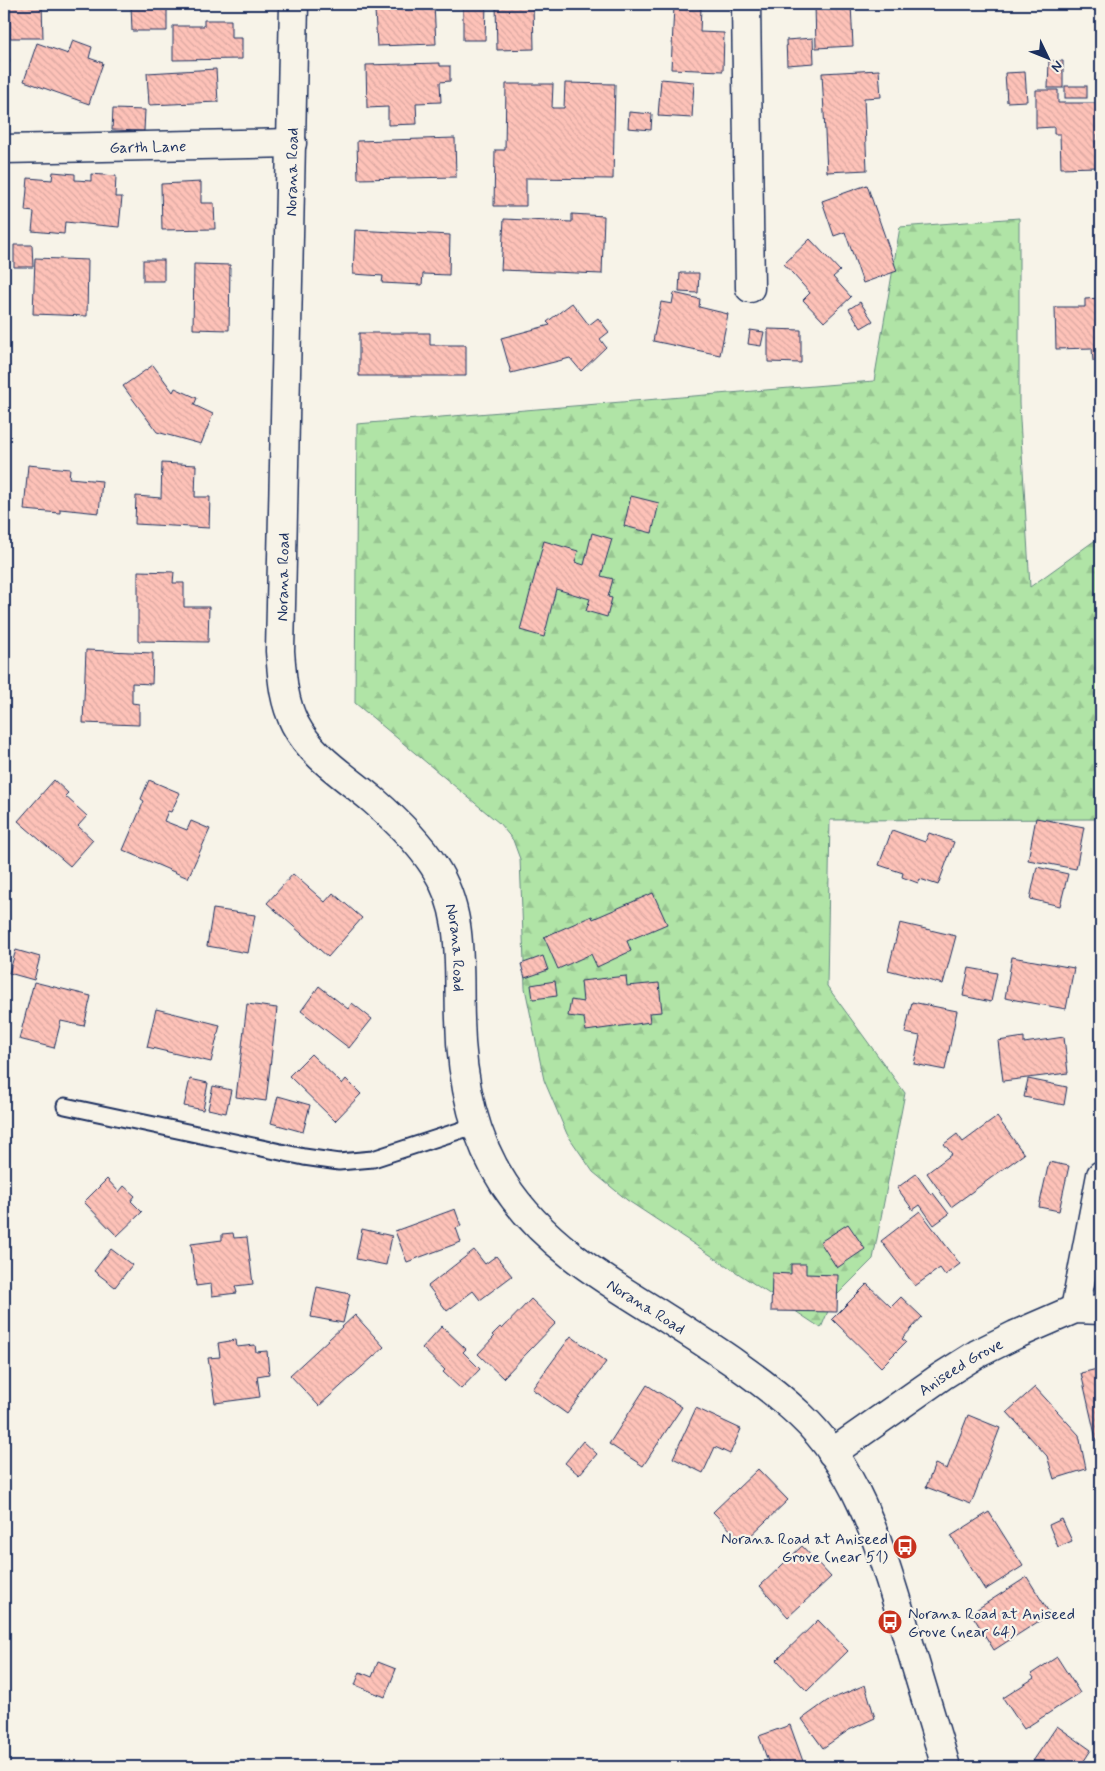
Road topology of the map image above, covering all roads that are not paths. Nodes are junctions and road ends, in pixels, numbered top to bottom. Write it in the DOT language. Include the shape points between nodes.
graph roads {
  1 [pos="294,4"];
  2 [pos="746,4"];
  3 [pos="292,143"];
  4 [pos="4,149"];
  5 [pos="750,288"];
  6 [pos="65,1106"];
  7 [pos="477,1126"];
  8 [pos="1101,1175"];
  9 [pos="1088,1309"];
  10 [pos="832,1453"];
  11 [pos="946,1767"];
  1 -- 3 [label="street, Norana Road"];
  2 -- 5 [label="street"];
  3 -- 4 [label="street, Garth Lane"];
  3 -- 7 [label="street, Norana Road" via="280,651 286,703 309,745 417,843 436,868 449,895 457,923 460,957 463,1068"];
  6 -- 7 [label="lane" via="338,1162 373,1159"];
  7 -- 10 [label="street, Norana Road" via="503,1183 526,1214 557,1244 592,1272 701,1341 775,1394 812,1428"];
  8 -- 9 [label="street"];
  9 -- 10 [label="street, Aniseed Grove" via="1015,1335 978,1354"];
  10 -- 11 [label="street, Norana Road" via="870,1519"];
}
